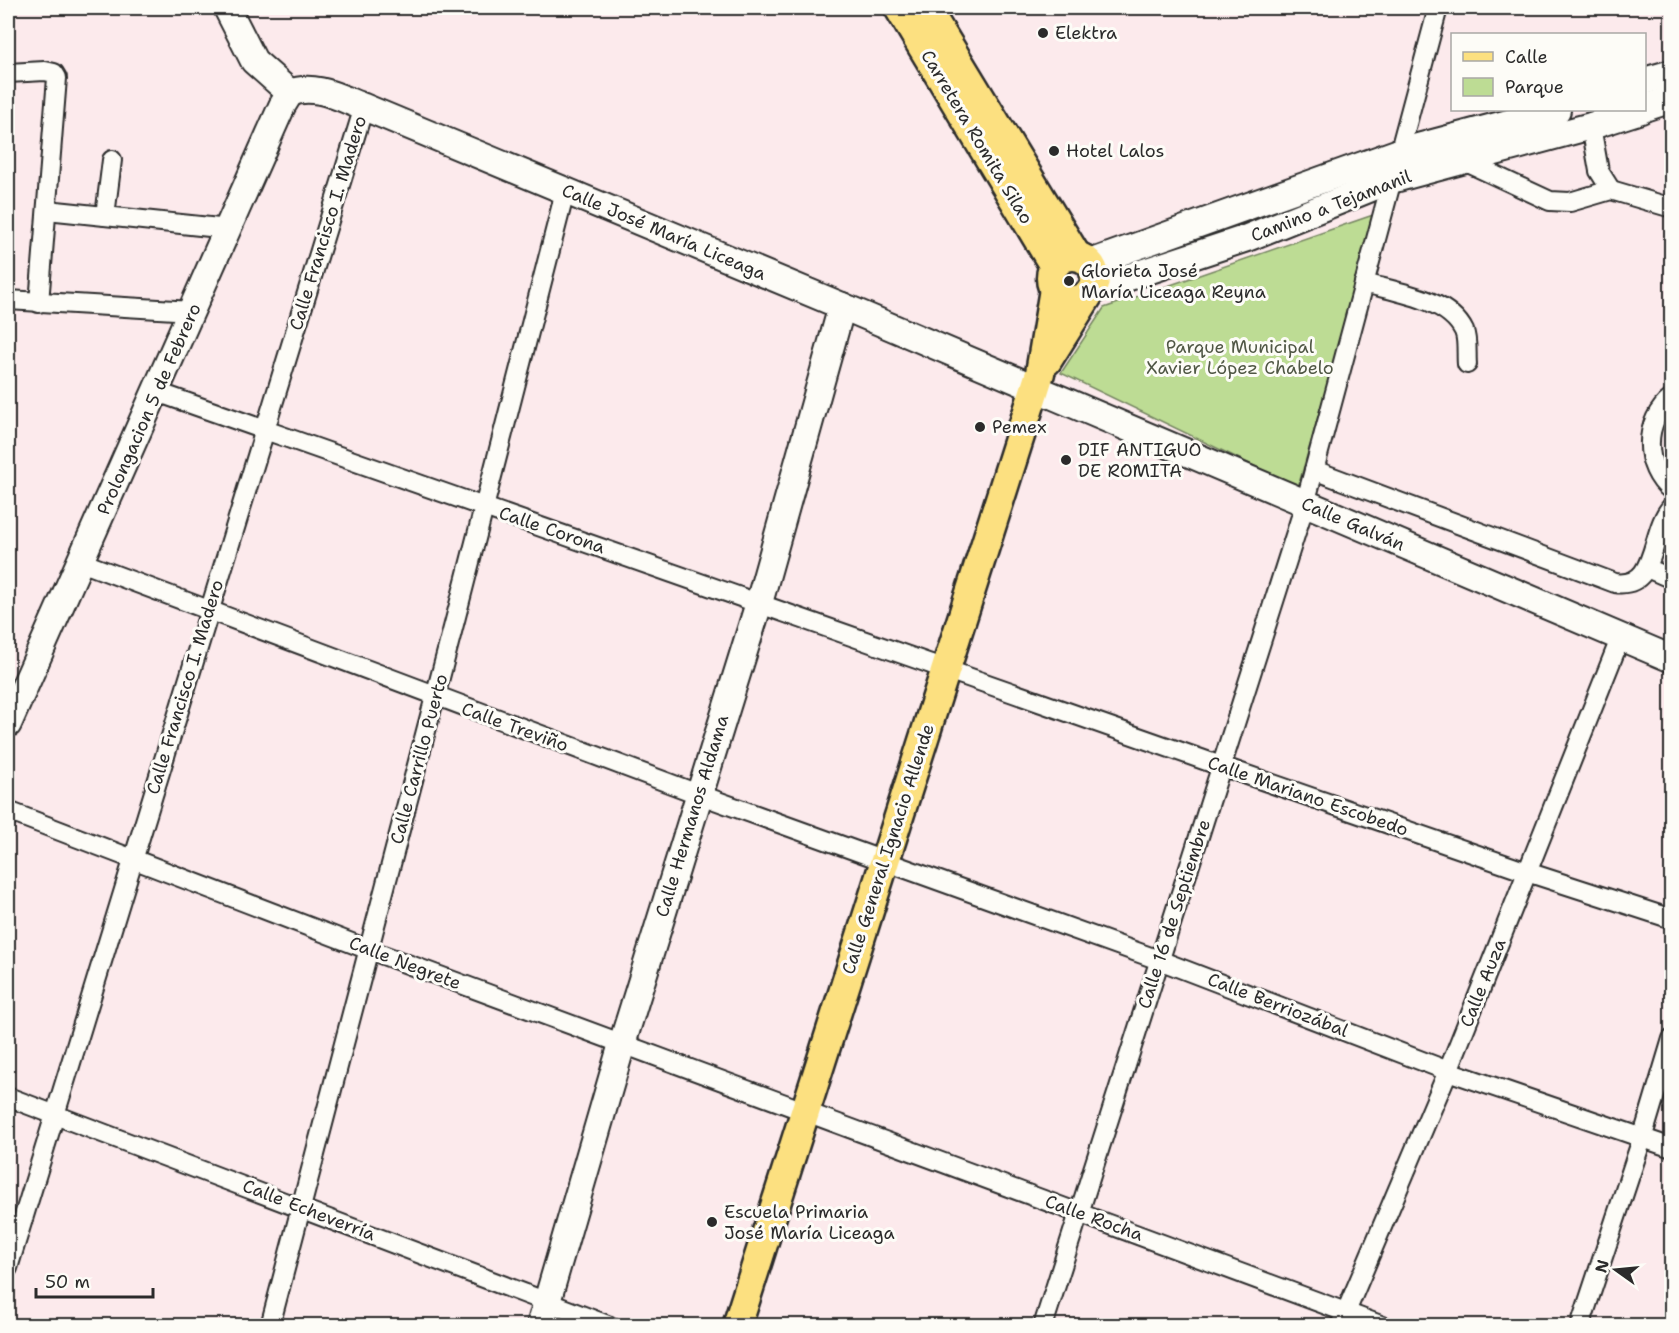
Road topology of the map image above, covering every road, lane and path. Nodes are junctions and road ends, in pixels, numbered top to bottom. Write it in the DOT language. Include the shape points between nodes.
graph roads {
  1 [pos="227,8"];
  2 [pos="1438,8"];
  3 [pos="923,13"];
  4 [pos="8,73"];
  5 [pos="1671,73"];
  6 [pos="1646,80"];
  7 [pos="290,93"];
  8 [pos="1671,99"];
  9 [pos="364,107"];
  10 [pos="1646,108"];
  11 [pos="1553,111"];
  12 [pos="1636,111"];
  13 [pos="1591,126"];
  14 [pos="1399,152"];
  15 [pos="112,160"];
  16 [pos="1464,160"];
  17 [pos="1391,180"];
  18 [pos="1611,190"];
  19 [pos="565,192"];
  20 [pos="1671,207"];
  21 [pos="47,210"];
  22 [pos="105,216"];
  23 [pos="229,230"];
  24 [pos="1076,276"];
  25 [pos="1364,283"];
  26 [pos="8,300"];
  27 [pos="39,303"];
  28 [pos="842,306"];
  29 [pos="192,311"];
  30 [pos="1467,364"];
  31 [pos="1037,382"];
  32 [pos="157,392"];
  33 [pos="1671,398"];
  34 [pos="265,429"];
  35 [pos="1314,470"];
  36 [pos="1671,491"];
  37 [pos="1305,504"];
  38 [pos="1671,506"];
  39 [pos="486,507"];
  40 [pos="81,562"];
  41 [pos="1647,568"];
  42 [pos="1671,579"];
  43 [pos="759,603"];
  44 [pos="209,612"];
  45 [pos="1620,639"];
  46 [pos="1671,659"];
  47 [pos="947,669"];
  48 [pos="435,697"];
  49 [pos="8,724"];
  50 [pos="1221,766"];
  51 [pos="698,794"];
  52 [pos="8,811"];
  53 [pos="132,857"];
  54 [pos="884,861"];
  55 [pos="1527,872"];
  56 [pos="1671,919"];
  57 [pos="367,949"];
  58 [pos="1159,960"];
  59 [pos="1671,1039"];
  60 [pos="622,1044"];
  61 [pos="1448,1071"];
  62 [pos="8,1097"];
  63 [pos="805,1111"];
  64 [pos="52,1115"];
  65 [pos="1642,1139"];
  66 [pos="1671,1148"];
  67 [pos="301,1207"];
  68 [pos="1080,1214"];
  69 [pos="8,1268"];
  70 [pos="547,1300"];
  71 [pos="1342,1319"];
  72 [pos="270,1326"];
  73 [pos="540,1326"];
  74 [pos="610,1326"];
  75 [pos="737,1326"];
  76 [pos="1043,1326"];
  77 [pos="1383,1326"];
  78 [pos="1580,1326"];
  1 -- 7 [label="street" via="254,61"];
  2 -- 14 [label="street, Calle 16 de Septiembre"];
  3 -- 24 [label="main road, Carretera Romita Silao"];
  4 -- 21 [label="street" via="45,71 57,78"];
  5 -- 6 [label="street"];
  7 -- 9 [label="street, Calle José María Liceaga" via="302,88 315,89"];
  7 -- 23 [label="street, Prolongacion 5 de Febrero"];
  8 -- 10 [label="street, Camino a Tejamanil"];
  9 -- 19 [label="street, Calle José María Liceaga"];
  9 -- 34 [label="street, Calle Francisco I. Madero"];
  11 -- 14 [label="street, Camino a Tejamanil"];
  12 -- 13 [label="street, Camino a Tejamanil"];
  13 -- 16 [label="street, Camino a Tejamanil"];
  13 -- 18 [label="street" via="1599,171"];
  14 -- 17 [label="street, Calle 16 de Septiembre"];
  14 -- 24 [label="street, Camino a Tejamanil"];
  15 -- 22 [label="street"];
  16 -- 17 [label="street, Camino a Tejamanil"];
  16 -- 18 [label="street" via="1550,201 1570,201"];
  17 -- 24 [label="street, Camino a Tejamanil" via="1247,238"];
  17 -- 25 [label="street, Calle 16 de Septiembre"];
  18 -- 20 [label="street"];
  19 -- 28 [label="street, Calle José María Liceaga"];
  19 -- 39 [label="street, Calle Carrillo Puerto"];
  21 -- 22 [label="street"];
  21 -- 27 [label="street"];
  22 -- 23 [label="street"];
  23 -- 29 [label="street, Prolongacion 5 de Febrero"];
  24 -- 31 [label="main road, Calle General Ignacio Allende"];
  25 -- 30 [label="street" via="1426,301 1448,312 1464,332"];
  25 -- 35 [label="street, Calle 16 de Septiembre"];
  26 -- 27 [label="street"];
  27 -- 29 [label="street"];
  28 -- 31 [label="street, Calle José María Liceaga"];
  28 -- 43 [label="street, Calle Hermanos Aldama"];
  29 -- 32 [label="street, Prolongacion 5 de Febrero"];
  31 -- 37 [label="street, Calle Galván"];
  31 -- 47 [label="main road, Calle General Ignacio Allende"];
  32 -- 34 [label="street, Calle Corona"];
  32 -- 40 [label="street, Prolongacion 5 de Febrero"];
  33 -- 36 [label="street" via="1660,407 1651,425 1649,446 1655,468"];
  34 -- 39 [label="street, Calle Corona"];
  34 -- 44 [label="street, Calle Francisco I. Madero"];
  35 -- 37 [label="street, Calle 16 de Septiembre"];
  35 -- 41 [label="street" via="1616,583 1636,582"];
  37 -- 45 [label="street, Calle Galván"];
  37 -- 50 [label="street, Calle 16 de Septiembre"];
  38 -- 41 [label="street" via="1660,522"];
  39 -- 43 [label="street, Calle Corona"];
  39 -- 48 [label="street, Calle Carrillo Puerto"];
  40 -- 44 [label="street, Calle Treviño"];
  40 -- 49 [label="street, Prolongacion 5 de Febrero"];
  41 -- 42 [label="street"];
  43 -- 47 [label="street, Calle Corona"];
  43 -- 51 [label="street, Calle Hermanos Aldama"];
  44 -- 48 [label="street, Calle Treviño"];
  44 -- 53 [label="street, Calle Francisco I. Madero"];
  45 -- 46 [label="street, Calle Galván"];
  45 -- 55 [label="street, Calle Auza"];
  47 -- 50 [label="street, Calle Mariano Escobedo"];
  47 -- 54 [label="main road, Calle General Ignacio Allende"];
  48 -- 51 [label="street, Calle Treviño"];
  48 -- 57 [label="street, Calle Carrillo Puerto"];
  50 -- 55 [label="street, Calle Mariano Escobedo"];
  50 -- 58 [label="street, Calle 16 de Septiembre"];
  51 -- 54 [label="street, Calle Treviño"];
  51 -- 60 [label="street, Calle Hermanos Aldama"];
  52 -- 53 [label="street, Calle Negrete"];
  53 -- 57 [label="street, Calle Negrete"];
  53 -- 64 [label="street, Calle Francisco I. Madero"];
  54 -- 58 [label="street, Calle Berriozábal"];
  54 -- 63 [label="main road, Calle General Ignacio Allende"];
  55 -- 56 [label="street, Calle Mariano Escobedo"];
  55 -- 61 [label="street, Calle Auza"];
  57 -- 60 [label="street, Calle Negrete"];
  57 -- 67 [label="street, Calle Carrillo Puerto"];
  58 -- 61 [label="street, Calle Berriozábal"];
  58 -- 68 [label="street, Calle 16 de Septiembre"];
  59 -- 65 [label="street"];
  60 -- 63 [label="street, Calle Negrete"];
  60 -- 70 [label="street, Calle Hermanos Aldama"];
  61 -- 65 [label="street, Calle Berriozábal"];
  61 -- 71 [label="street, Calle Auza"];
  62 -- 64 [label="street, Calle Echeverría"];
  63 -- 68 [label="street, Calle Rocha"];
  63 -- 75 [label="main road, Calle General Ignacio Allende"];
  64 -- 67 [label="street, Calle Echeverría"];
  64 -- 69 [label="street, Calle Francisco I. Madero"];
  65 -- 66 [label="street, Calle Berriozábal"];
  65 -- 78 [label="street"];
  67 -- 70 [label="street, Calle Echeverría"];
  67 -- 72 [label="street, Calle Carrillo Puerto"];
  68 -- 71 [label="street, Calle Rocha"];
  68 -- 76 [label="street, Calle 16 de Septiembre"];
  70 -- 73 [label="street, Calle Hermanos Aldama"];
  70 -- 74 [label="street, Calle Echeverría"];
  71 -- 77 [label="street, Calle Rocha"];
}
